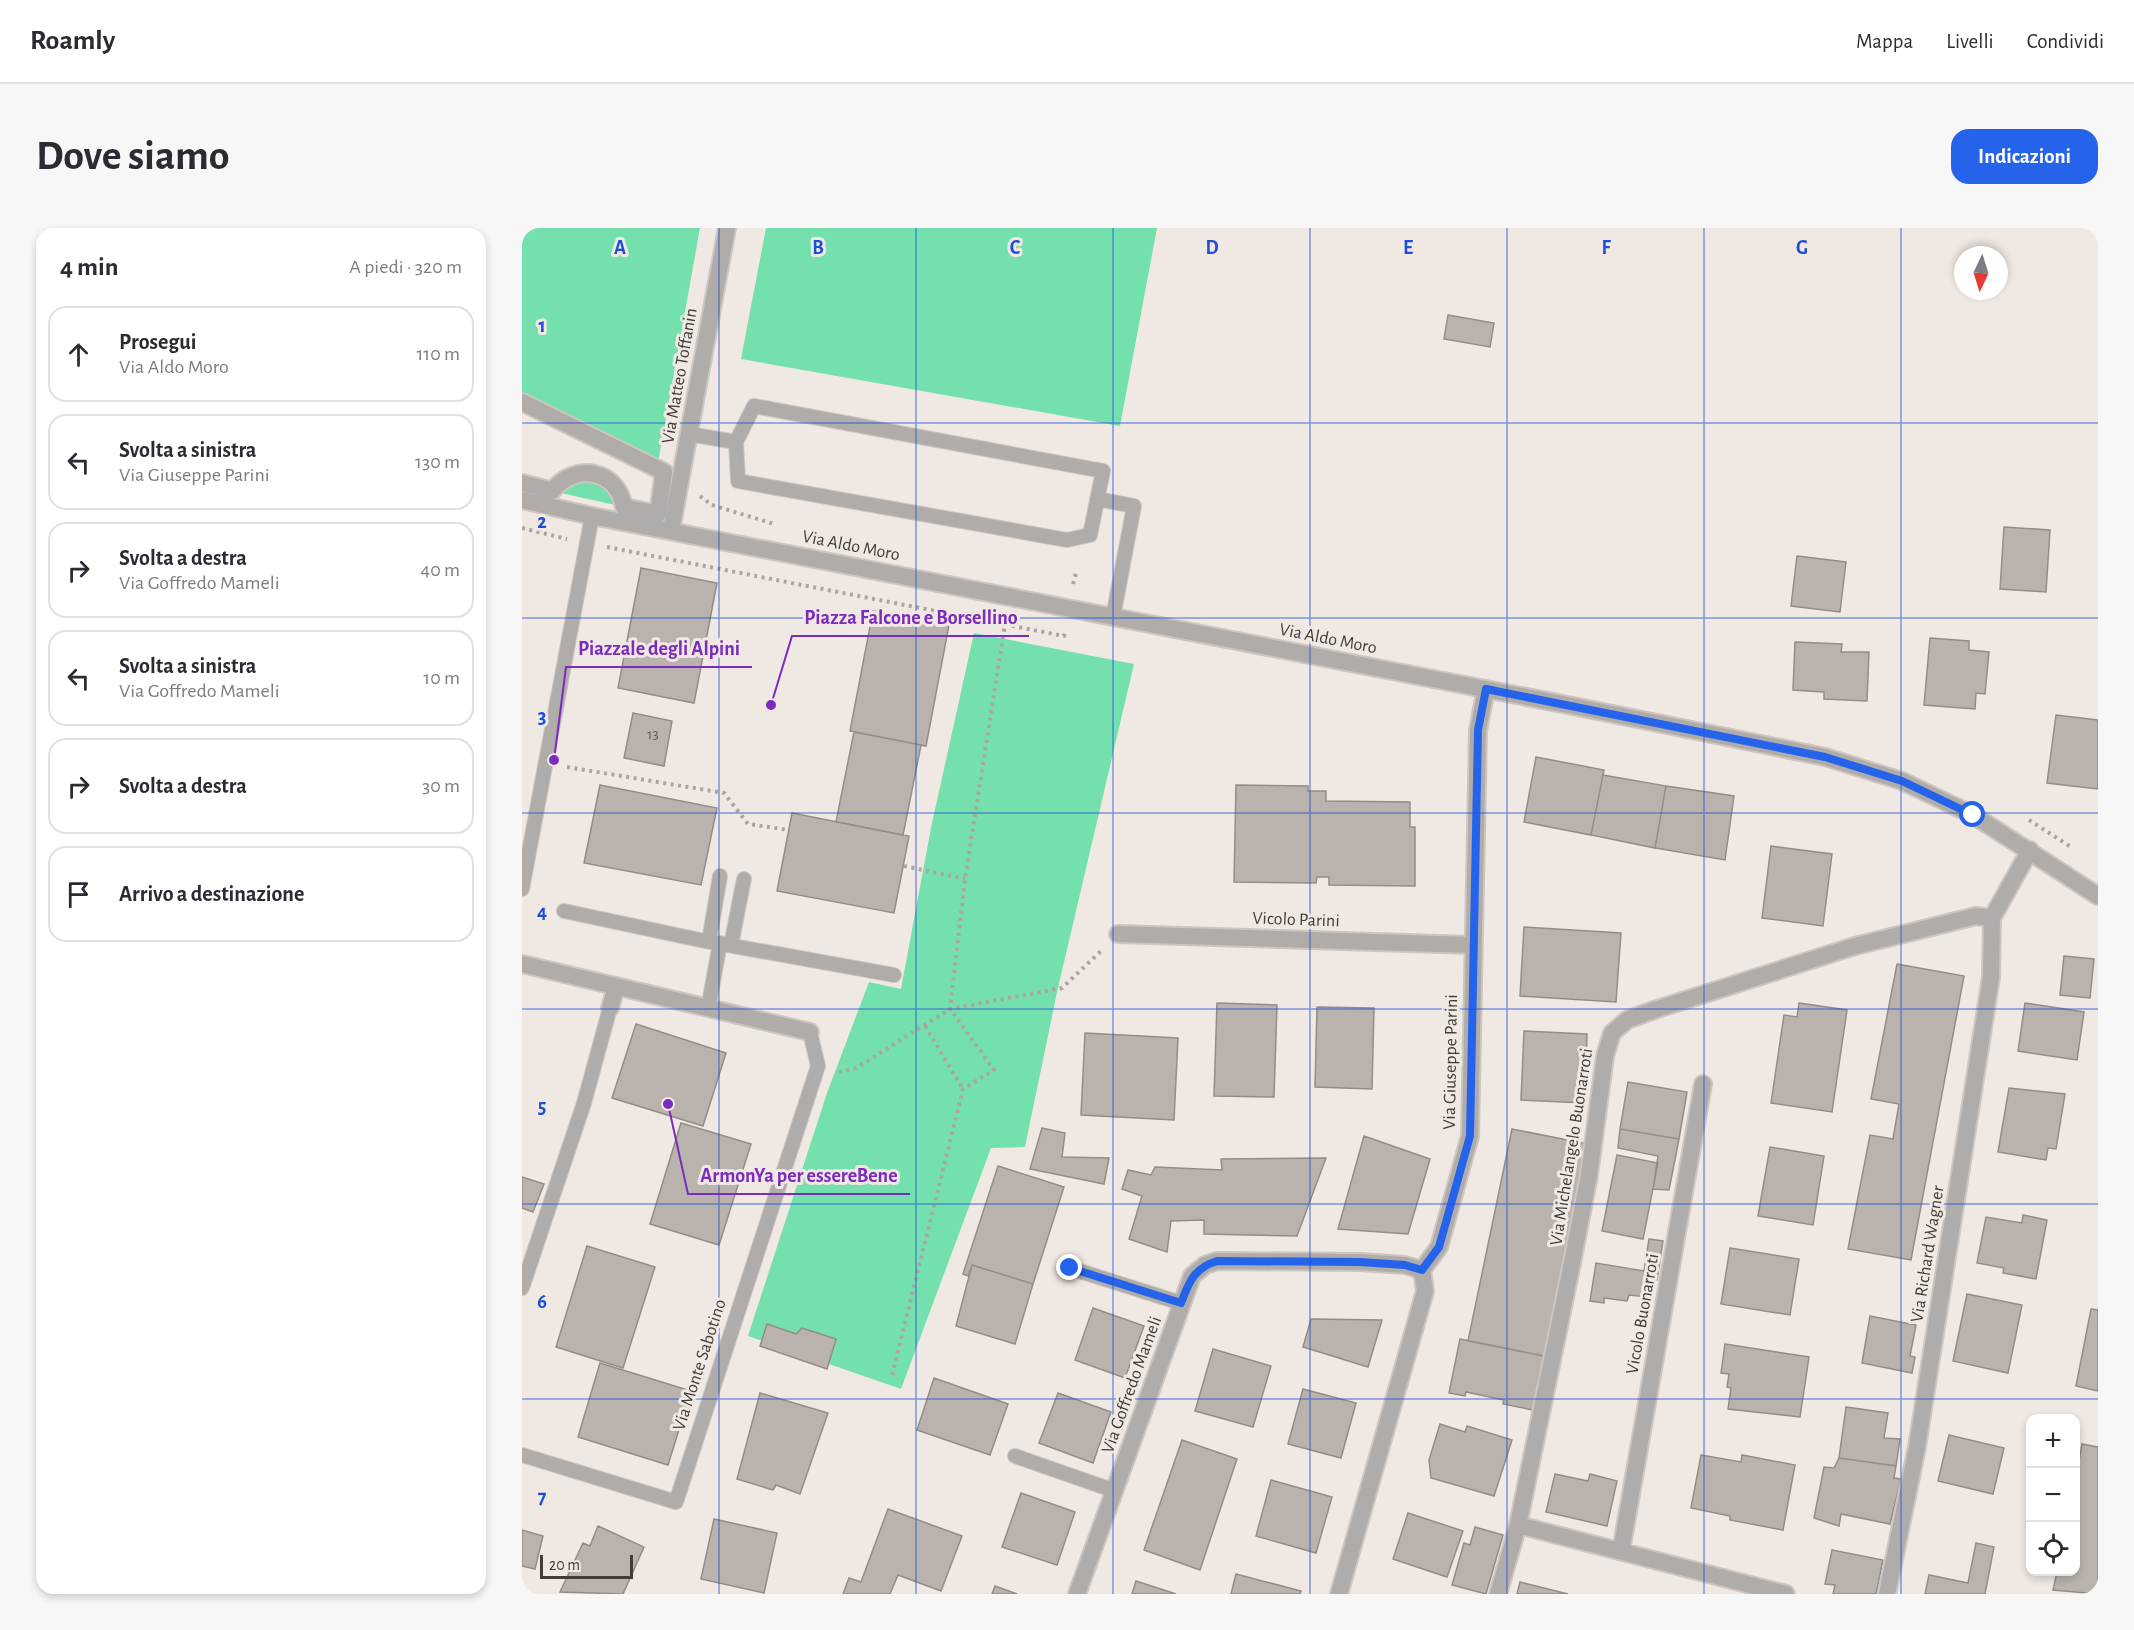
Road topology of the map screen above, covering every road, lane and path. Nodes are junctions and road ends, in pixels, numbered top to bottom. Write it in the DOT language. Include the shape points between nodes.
graph roads {
  1 [pos="727,228"];
  2 [pos="522,402"];
  3 [pos="689,434"];
  4 [pos="736,441"];
  5 [pos="522,483"];
  6 [pos="1097,499"];
  7 [pos="522,500"];
  8 [pos="592,516"];
  9 [pos="522,528"];
  10 [pos="671,530"];
  11 [pos="587,543"];
  12 [pos="1113,617"];
  13 [pos="1005,624"];
  14 [pos="1064,636"];
  15 [pos="1486,689"];
  16 [pos="546,764"];
  17 [pos="789,830"];
  18 [pos="2030,850"];
  19 [pos="904,866"];
  20 [pos="720,876"];
  21 [pos="744,879"];
  22 [pos="965,879"];
  23 [pos="522,889"];
  24 [pos="2098,896"];
  25 [pos="564,911"];
  26 [pos="1992,918"];
  27 [pos="1118,934"];
  28 [pos="720,943"];
  29 [pos="1472,945"];
  30 [pos="522,964"];
  31 [pos="894,975"];
  32 [pos="616,987"];
  33 [pos="610,1008"];
  34 [pos="708,1009"];
  35 [pos="951,1009"];
  36 [pos="925,1026"];
  37 [pos="810,1032"];
  38 [pos="819,1066"];
  39 [pos="1703,1084"];
  40 [pos="963,1089"];
  41 [pos="1070,1268"];
  42 [pos="1422,1270"];
  43 [pos="522,1288"];
  44 [pos="1181,1303"];
  45 [pos="892,1375"];
  46 [pos="522,1455"];
  47 [pos="1015,1456"];
  48 [pos="1115,1491"];
  49 [pos="1518,1525"];
  50 [pos="1621,1551"];
  51 [pos="1742,1589"];
  52 [pos="1077,1594"];
  53 [pos="1339,1594"];
  54 [pos="1498,1594"];
  55 [pos="1786,1594"];
  56 [pos="1887,1594"];
  1 -- 3 [label="street, Via Matteo Toffanin"];
  2 -- 5 [label="street" via="664,472 658,514 624,507 621,492 611,482 583,472 568,477 552,491"];
  3 -- 4 [label="lane"];
  3 -- 10 [label="street, Via Matteo Toffanin"];
  4 -- 6 [label="lane" via="754,406 1103,471"];
  4 -- 6 [label="lane" via="738,481 1067,540 1090,535"];
  6 -- 12 [label="lane" via="1134,506"];
  7 -- 8 [label="street, Via Aldo Moro"];
  8 -- 10 [label="street, Via Aldo Moro"];
  8 -- 11 [label="lane"];
  9 -- 11 [label="path"];
  10 -- 12 [label="street, Via Aldo Moro"];
  11 -- 13 [label="path"];
  11 -- 16 [label="lane"];
  12 -- 15 [label="street, Via Aldo Moro"];
  13 -- 14 [label="path"];
  13 -- 22 [label="path"];
  15 -- 18 [label="street, Via Aldo Moro" via="1825,757 1902,781 1973,815"];
  15 -- 29 [label="street, Via Giuseppe Parini" via="1478,730"];
  16 -- 17 [label="path" via="724,793 748,824"];
  16 -- 23 [label="lane"];
  18 -- 24 [label="street, Via Aldo Moro"];
  18 -- 26 [label="street"];
  19 -- 22 [label="path"];
  20 -- 28 [label="lane"];
  21 -- 28 [label="lane"];
  22 -- 35 [label="path"];
  25 -- 28 [label="lane"];
  26 -- 49 [label="street, Via Michelangelo Buonarroti" via="1976,916 1855,946 1654,1010 1627,1020 1612,1033 1605,1056 1587,1186"];
  26 -- 56 [label="street, Via Richard Wagner" via="1991,977 1917,1447"];
  27 -- 29 [label="street, Vicolo Parini"];
  27 -- 35 [label="path" via="1062,987"];
  28 -- 31 [label="lane"];
  28 -- 34 [label="lane"];
  29 -- 42 [label="street, Via Giuseppe Parini" via="1470,1136 1439,1247"];
  30 -- 32 [label="street"];
  32 -- 33 [label="street"];
  32 -- 34 [label="street"];
  33 -- 43 [label="lane" via="584,1103"];
  34 -- 37 [label="street"];
  35 -- 36 [label="path"];
  35 -- 40 [label="path" via="994,1070"];
  36 -- 38 [label="path" via="856,1068 837,1072"];
  36 -- 40 [label="path"];
  37 -- 38 [label="lane"];
  38 -- 46 [label="lane, Via Monte Sabotino" via="676,1502"];
  39 -- 50 [label="street, Vicolo Buonarroti"];
  40 -- 45 [label="path"];
  41 -- 44 [label="lane"];
  42 -- 44 [label="street, Via Goffredo Mameli" via="1360,1262 1217,1261 1205,1264 1192,1276"];
  42 -- 53 [label="street" via="1425,1291"];
  44 -- 48 [label="street, Via Goffredo Mameli"];
  47 -- 48 [label="lane"];
  48 -- 52 [label="street, Via Goffredo Mameli"];
  49 -- 50 [label="street"];
  49 -- 54 [label="street, Via Michelangelo Buonarroti"];
  50 -- 51 [label="street"];
  51 -- 55 [label="street"];
}
